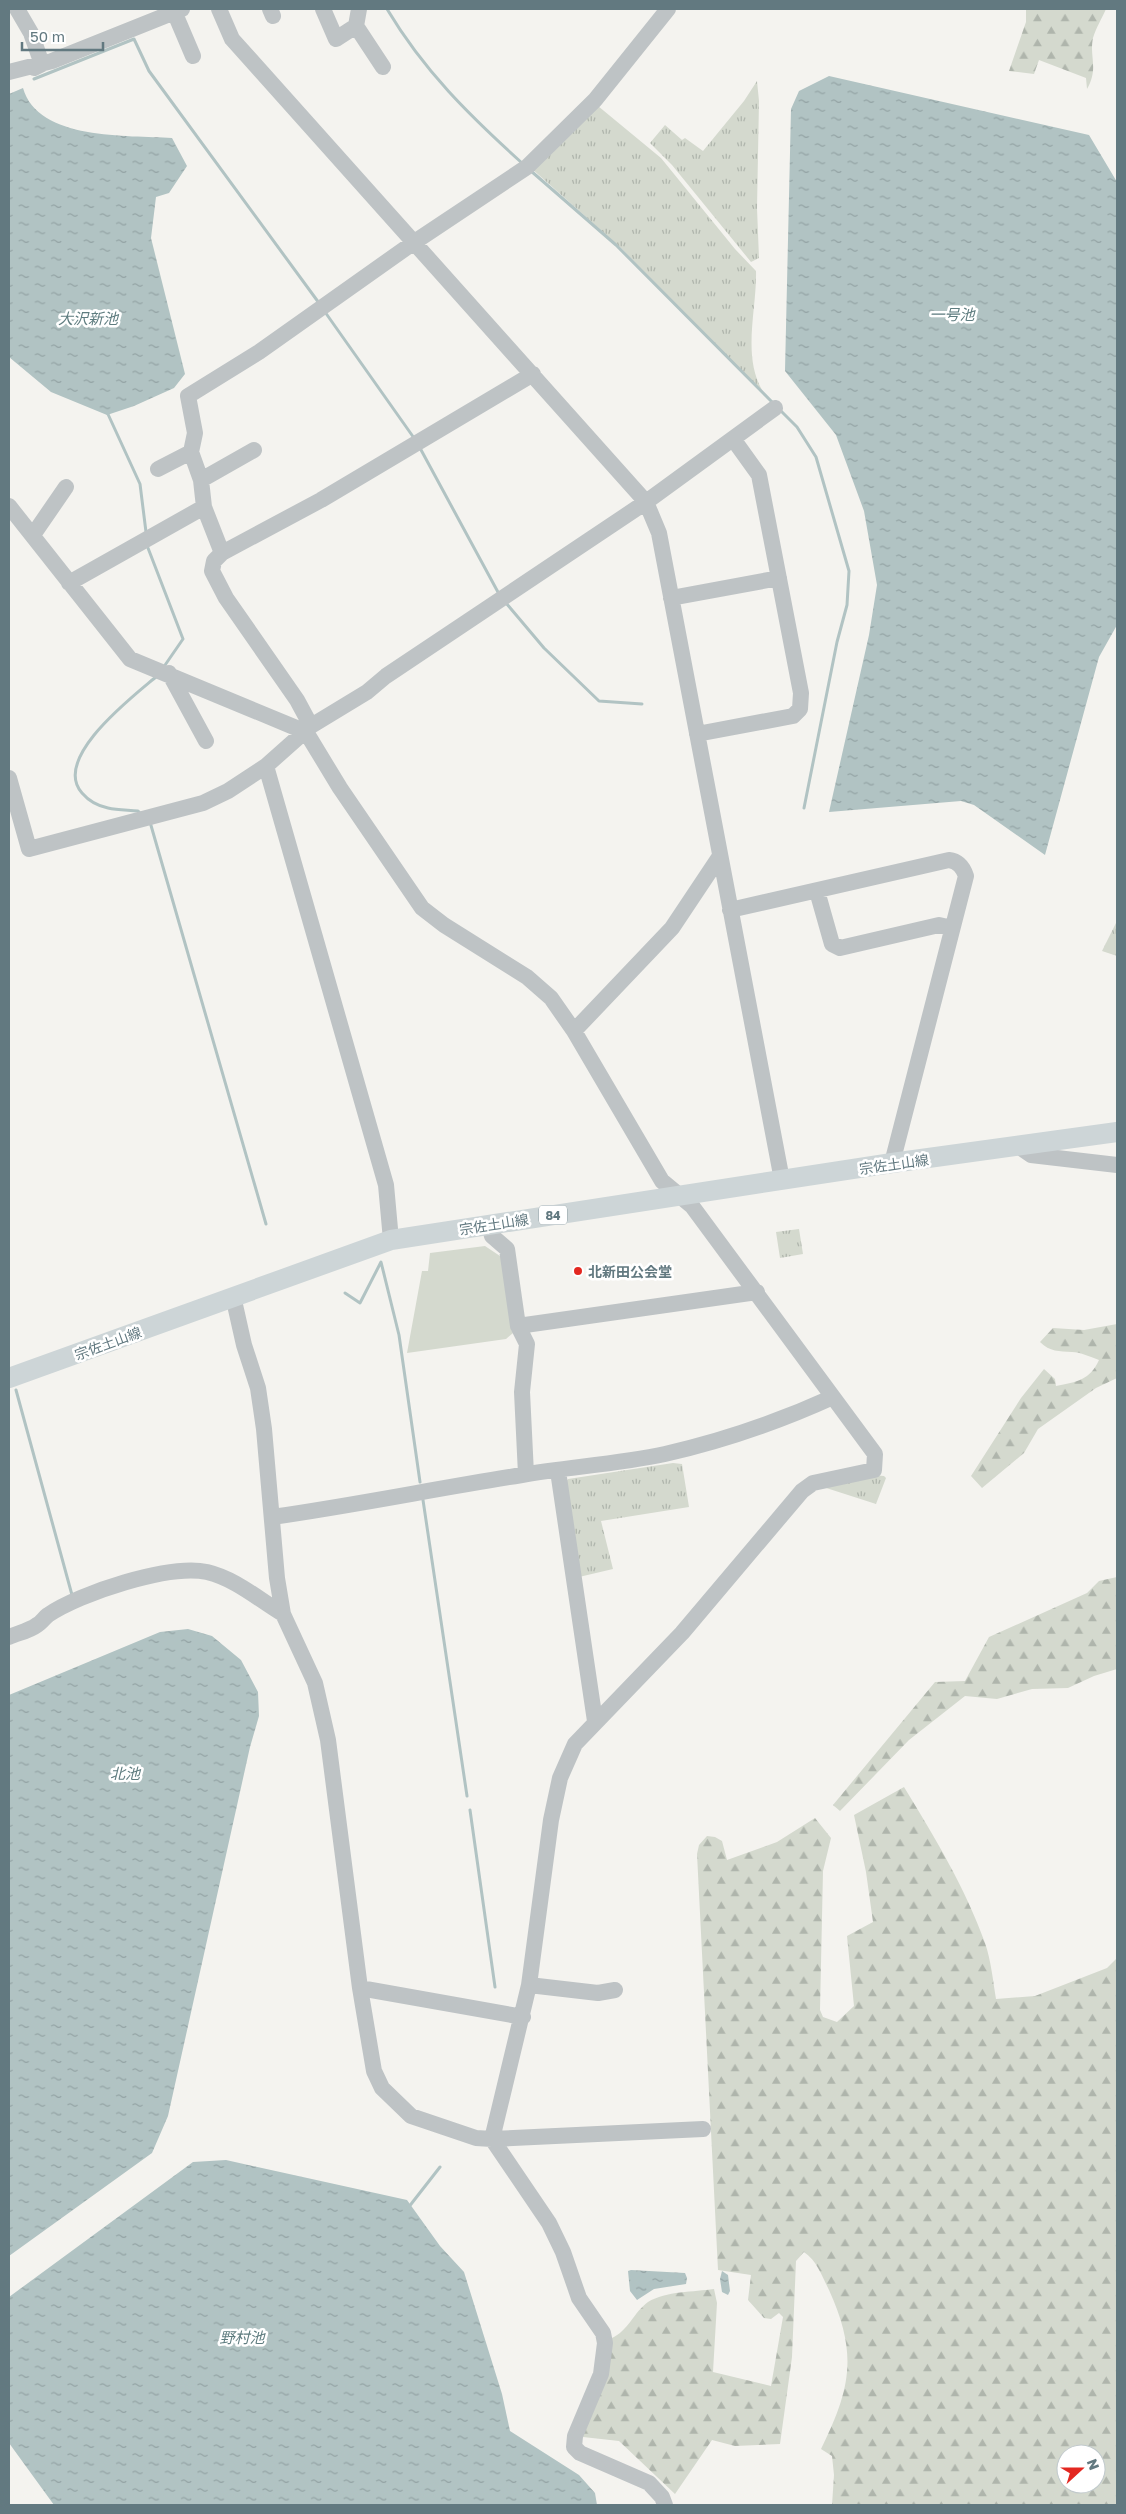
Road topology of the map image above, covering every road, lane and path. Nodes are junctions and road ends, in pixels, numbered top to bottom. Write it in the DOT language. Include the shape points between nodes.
graph roads {
  1 [pos="17,9"];
  2 [pos="219,9"];
  3 [pos="323,9"];
  4 [pos="359,9"];
  5 [pos="668,9"];
  6 [pos="177,10"];
  7 [pos="356,26"];
  8 [pos="193,56"];
  9 [pos="42,64"];
  10 [pos="383,67"];
  11 [pos="9,72"];
  12 [pos="9,83"];
  13 [pos="413,243"];
  14 [pos="533,374"];
  15 [pos="775,408"];
  16 [pos="736,443"];
  17 [pos="254,450"];
  18 [pos="192,452"];
  19 [pos="158,469"];
  20 [pos="201,480"];
  21 [pos="66,487"];
  22 [pos="646,502"];
  23 [pos="9,506"];
  24 [pos="204,507"];
  25 [pos="33,535"];
  26 [pos="222,553"];
  27 [pos="779,578"];
  28 [pos="69,584"];
  29 [pos="672,598"];
  30 [pos="169,673"];
  31 [pos="309,729"];
  32 [pos="697,734"];
  33 [pos="206,741"];
  34 [pos="266,766"];
  35 [pos="9,778"];
  36 [pos="720,856"];
  37 [pos="817,891"];
  38 [pos="730,910"];
  39 [pos="952,928"];
  40 [pos="574,1031"];
  41 [pos="1117,1132"];
  42 [pos="1018,1146"];
  43 [pos="892,1164"];
  44 [pos="1117,1165"];
  45 [pos="782,1180"];
  46 [pos="677,1196"];
  47 [pos="489,1224"];
  48 [pos="392,1240"];
  49 [pos="757,1292"];
  50 [pos="233,1296"];
  51 [pos="518,1326"];
  52 [pos="9,1378"];
  53 [pos="833,1398"];
  54 [pos="558,1471"];
  55 [pos="526,1474"];
  56 [pos="272,1516"];
  57 [pos="283,1614"];
  58 [pos="9,1637"];
  59 [pos="595,1721"];
  60 [pos="529,1985"];
  61 [pos="360,1988"];
  62 [pos="614,1990"];
  63 [pos="522,2017"];
  64 [pos="703,2129"];
  65 [pos="492,2139"];
  66 [pos="665,2505"];
  1 -- 9 [label="street" via="31,33"];
  2 -- 13 [label="street" via="232,38"];
  3 -- 7 [label="street" via="336,39"];
  4 -- 7 [label="street"];
  5 -- 13 [label="street" via="595,100 527,167"];
  6 -- 8 [label="street"];
  6 -- 9 [label="street"];
  7 -- 10 [label="street"];
  9 -- 11 [label="street"];
  9 -- 12 [label="street"];
  13 -- 14 [label="street"];
  13 -- 18 [label="street" via="274,342 188,396 195,434"];
  14 -- 22 [label="street"];
  14 -- 26 [label="street" via="321,500"];
  15 -- 22 [label="street"];
  16 -- 27 [label="street" via="759,475"];
  17 -- 20 [label="street"];
  18 -- 19 [label="street"];
  18 -- 20 [label="street"];
  20 -- 24 [label="street"];
  21 -- 25 [label="street"];
  22 -- 29 [label="street" via="659,534"];
  22 -- 31 [label="street"];
  23 -- 25 [label="street"];
  24 -- 26 [label="street"];
  24 -- 28 [label="street"];
  25 -- 28 [label="street"];
  26 -- 31 [label="street" via="214,560 212,572 226,598 297,700"];
  27 -- 29 [label="street"];
  27 -- 32 [label="street" via="801,693 800,709 793,716"];
  28 -- 30 [label="street" via="130,659"];
  29 -- 32 [label="street"];
  30 -- 31 [label="street"];
  30 -- 33 [label="street"];
  31 -- 34 [label="street"];
  31 -- 40 [label="street" via="340,788 422,908 540,986"];
  32 -- 36 [label="street"];
  34 -- 35 [label="street" via="203,803 29,850"];
  34 -- 48 [label="street" via="386,1185"];
  36 -- 38 [label="street"];
  36 -- 40 [label="street" via="672,928"];
  37 -- 38 [label="street"];
  37 -- 39 [label="street" via="832,944 840,948 939,925"];
  37 -- 39 [label="street" via="952,860 964,869 966,876"];
  38 -- 45 [label="street"];
  39 -- 43 [label="street"];
  40 -- 46 [label="street" via="662,1181"];
  41 -- 42 [label="main road, 宗佐土山線 / 84"];
  42 -- 43 [label="main road, 宗佐土山線 / 84"];
  42 -- 44 [label="street" via="1031,1155"];
  43 -- 45 [label="main road, 宗佐土山線 / 84"];
  45 -- 46 [label="main road, 宗佐土山線 / 84"];
  46 -- 47 [label="main road, 宗佐土山線 / 84"];
  46 -- 49 [label="street" via="692,1206"];
  47 -- 48 [label="main road, 宗佐土山線 / 84"];
  47 -- 51 [label="street" via="492,1236 507,1249"];
  48 -- 50 [label="main road, 宗佐土山線 / 84"];
  49 -- 51 [label="street"];
  49 -- 53 [label="street"];
  50 -- 52 [label="main road, 宗佐土山線 / 84"];
  50 -- 56 [label="street" via="258,1388"];
  51 -- 55 [label="street" via="526,1344 522,1392"];
  53 -- 54 [label="street" via="783,1420 721,1441"];
  53 -- 59 [label="street" via="876,1454 874,1470 813,1483 802,1491 687,1626"];
  54 -- 55 [label="street"];
  54 -- 59 [label="street"];
  55 -- 56 [label="street" via="364,1504"];
  56 -- 57 [label="street"];
  57 -- 58 [label="street" via="239,1584 208,1573 164,1573 144,1576 70,1604 48,1615 37,1626"];
  57 -- 61 [label="street" via="320,1699"];
  59 -- 60 [label="street" via="576,1744 560,1778 550,1820"];
  60 -- 62 [label="street" via="598,1993"];
  60 -- 63 [label="street"];
  61 -- 63 [label="street"];
  61 -- 65 [label="street" via="374,2071 382,2088 412,2116 476,2138"];
  63 -- 65 [label="street"];
  64 -- 65 [label="street"];
  65 -- 66 [label="street" via="549,2223 579,2298 605,2343 601,2374 575,2436 574,2447 580,2453 650,2483"];
}
